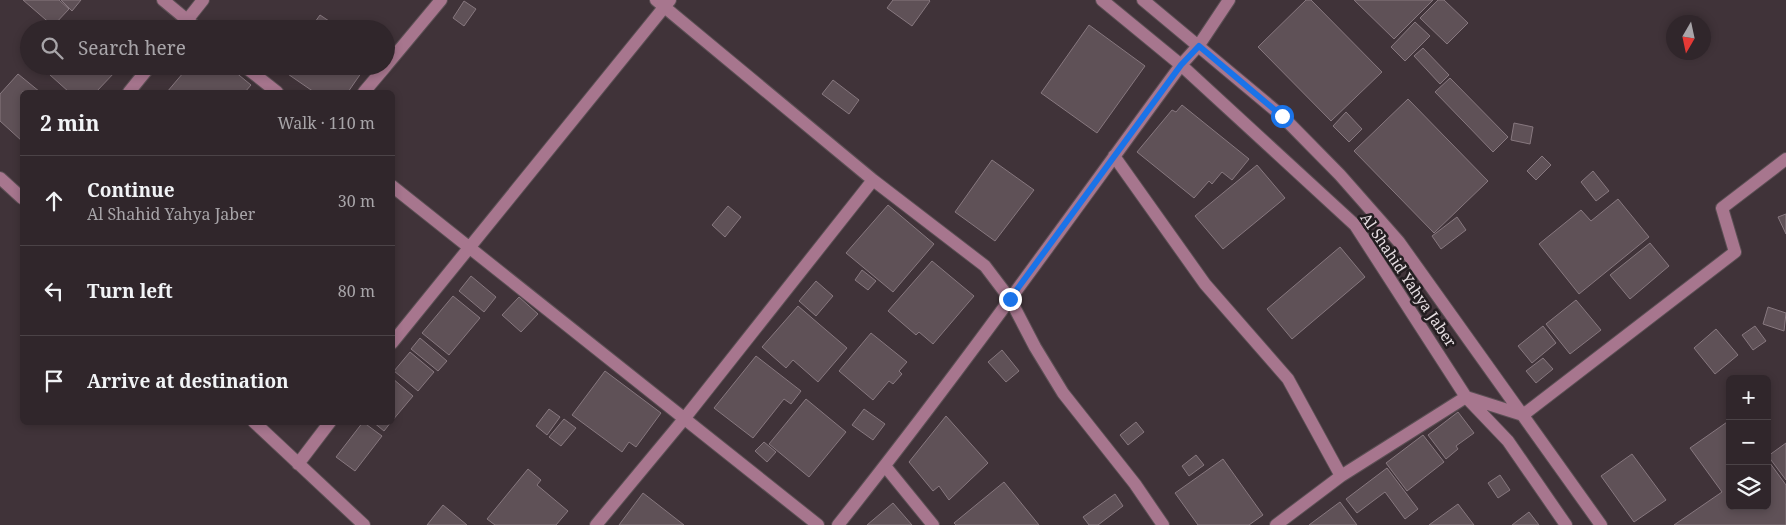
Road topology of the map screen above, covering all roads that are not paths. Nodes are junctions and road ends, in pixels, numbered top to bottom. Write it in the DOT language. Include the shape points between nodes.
graph roads {
  1 [pos="164,0"];
  2 [pos="203,0"];
  3 [pos="441,0"];
  4 [pos="1102,0"];
  5 [pos="1143,0"];
  6 [pos="1229,0"];
  7 [pos="663,2"];
  8 [pos="181,20"];
  9 [pos="187,20"];
  10 [pos="1199,46"];
  11 [pos="395,55"];
  12 [pos="1181,65"];
  13 [pos="143,75"];
  14 [pos="255,75"];
  15 [pos="378,75"];
  16 [pos="131,90"];
  17 [pos="274,90"];
  18 [pos="366,90"];
  19 [pos="1114,156"];
  20 [pos="1786,159"];
  21 [pos="0,178"];
  22 [pos="873,180"];
  23 [pos="395,188"];
  24 [pos="20,196"];
  25 [pos="468,247"];
  26 [pos="1010,299"];
  27 [pos="395,339"];
  28 [pos="1466,398"];
  29 [pos="1523,415"];
  30 [pos="684,419"];
  31 [pos="257,425"];
  32 [pos="328,425"];
  33 [pos="298,464"];
  34 [pos="885,466"];
  35 [pos="1341,476"];
  36 [pos="364,525"];
  37 [pos="596,525"];
  38 [pos="818,525"];
  39 [pos="838,525"];
  40 [pos="933,525"];
  41 [pos="1163,525"];
  42 [pos="1276,525"];
  43 [pos="1566,525"];
  44 [pos="1601,525"];
  1 -- 8 [label="street"];
  2 -- 9 [label="street"];
  3 -- 11 [label="street"];
  4 -- 12 [label="street, Al Shahid Yahya Jaber"];
  5 -- 10 [label="street, Al Shahid Yahya Jaber"];
  6 -- 10 [label="street"];
  7 -- 22 [label="street"];
  7 -- 25 [label="street"];
  10 -- 12 [label="street"];
  10 -- 29 [label="street, Al Shahid Yahya Jaber" via="1282,116 1399,242"];
  12 -- 19 [label="street"];
  12 -- 28 [label="street, Al Shahid Yahya Jaber" via="1355,225"];
  13 -- 16 [label="street"];
  14 -- 17 [label="street"];
  15 -- 18 [label="street"];
  19 -- 26 [label="street"];
  19 -- 35 [label="street" via="1205,284 1288,379"];
  20 -- 29 [label="street" via="1722,208 1735,252"];
  21 -- 24 [label="street"];
  22 -- 26 [label="street" via="985,266"];
  22 -- 30 [label="street"];
  23 -- 25 [label="street"];
  25 -- 27 [label="street"];
  25 -- 30 [label="street"];
  26 -- 34 [label="street"];
  26 -- 41 [label="street" via="1063,393"];
  28 -- 29 [label="street"];
  28 -- 35 [label="street"];
  28 -- 43 [label="street, Al Shahid Yahya Jaber" via="1508,441"];
  29 -- 44 [label="street, Al Shahid Yahya Jaber"];
  30 -- 37 [label="street"];
  30 -- 38 [label="street"];
  31 -- 33 [label="street"];
  32 -- 33 [label="street"];
  33 -- 36 [label="street"];
  34 -- 39 [label="street"];
  34 -- 40 [label="street"];
  35 -- 42 [label="street"];
}
